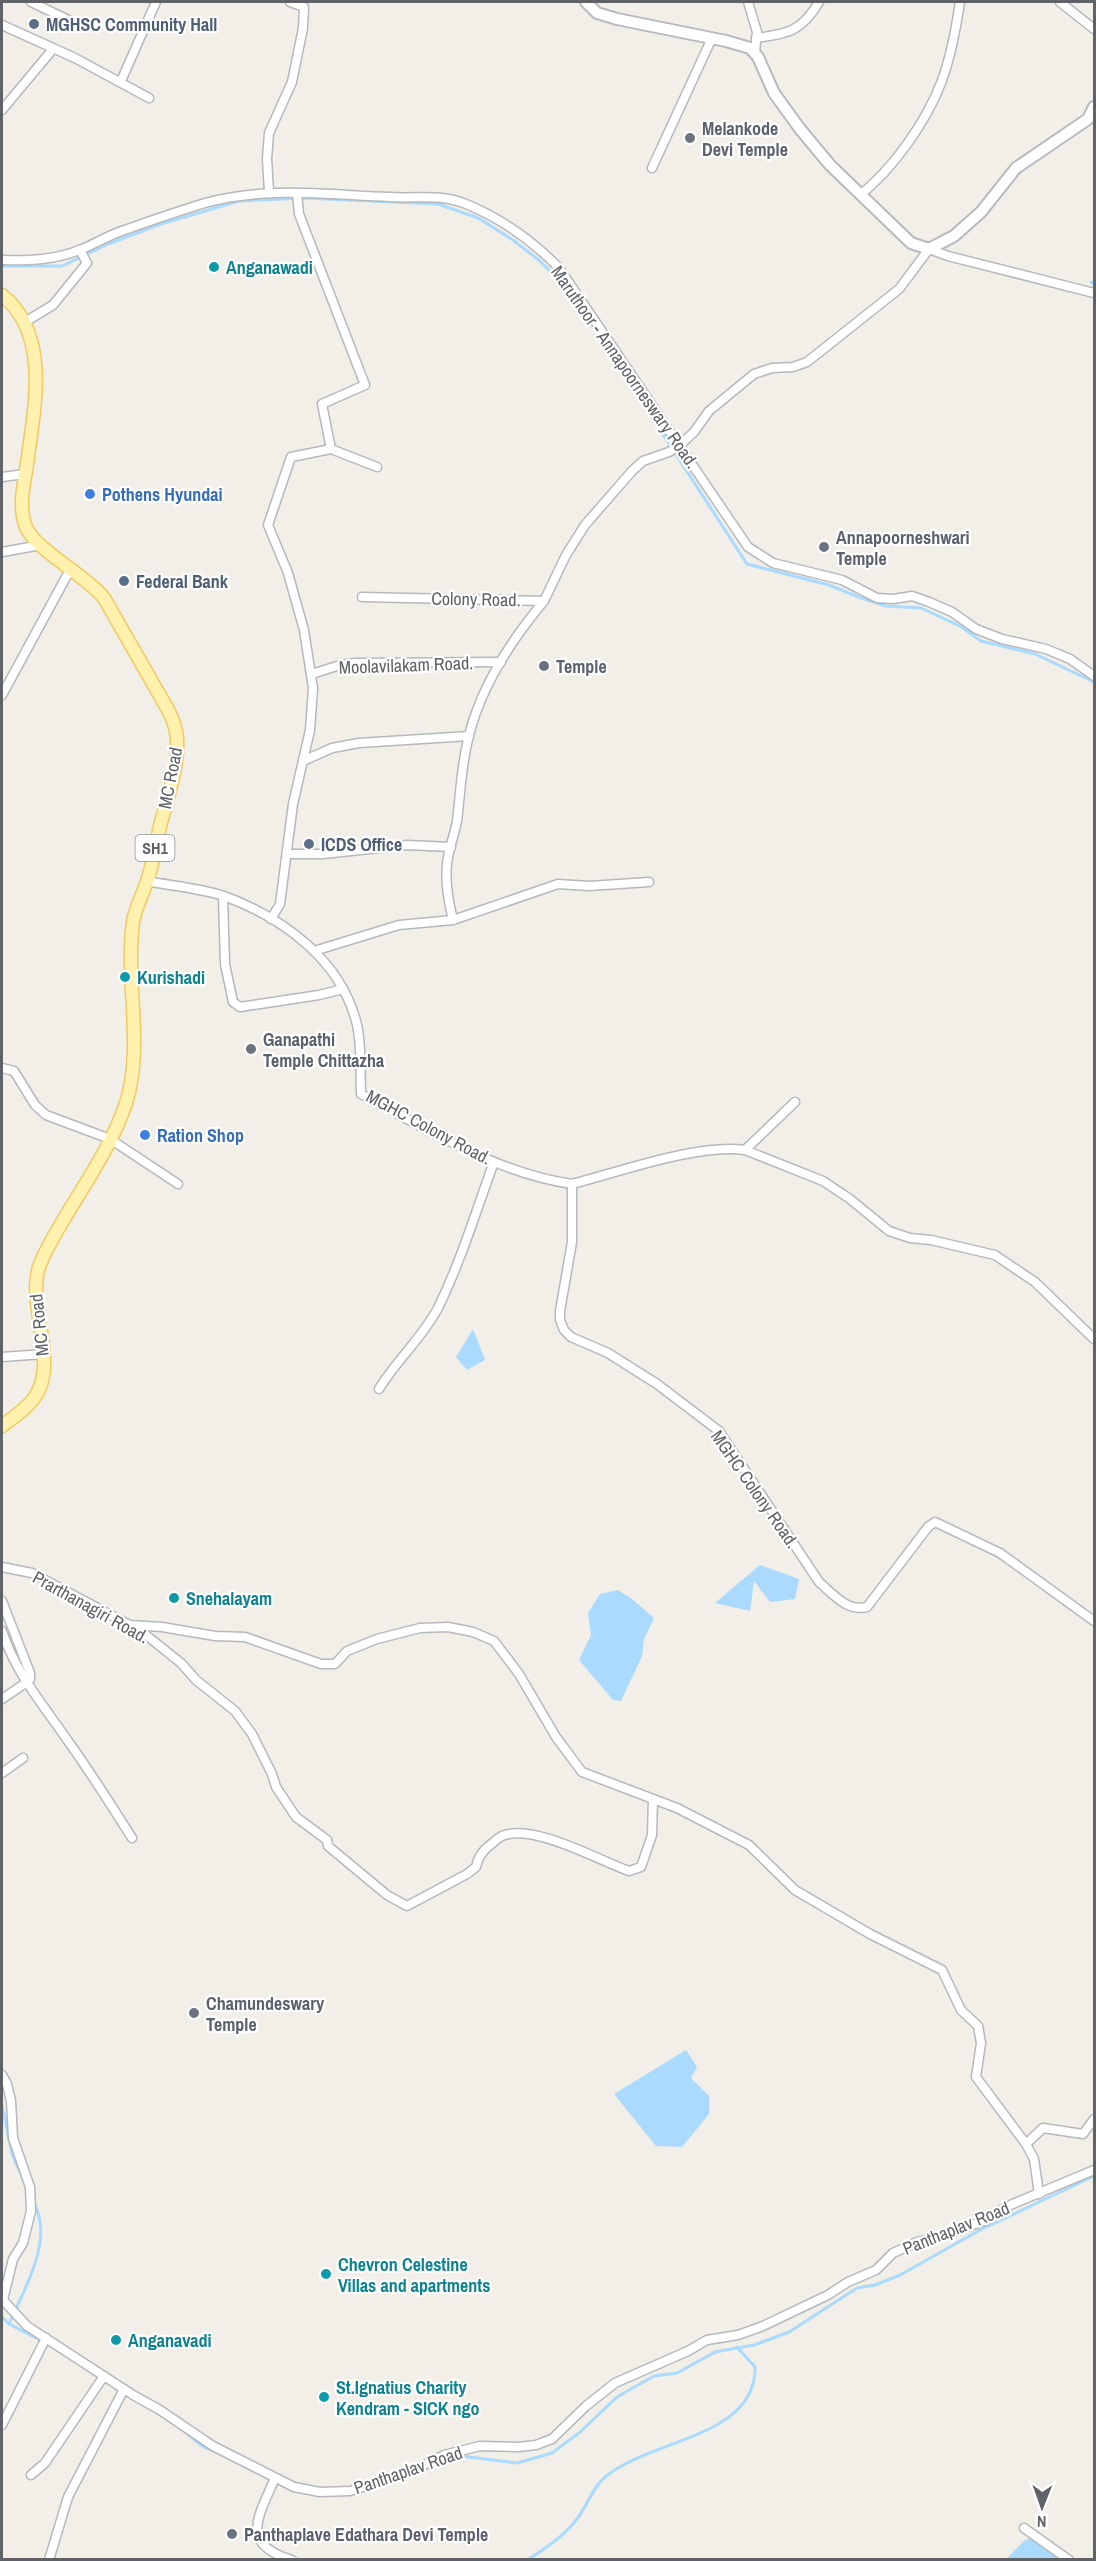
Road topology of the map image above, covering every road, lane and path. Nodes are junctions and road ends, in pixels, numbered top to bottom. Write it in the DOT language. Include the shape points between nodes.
graph roads {
  1 [pos="31,2"];
  2 [pos="156,2"];
  3 [pos="290,2"];
  4 [pos="586,2"];
  5 [pos="748,2"];
  6 [pos="819,2"];
  7 [pos="960,2"];
  8 [pos="1060,2"];
  9 [pos="2,25"];
  10 [pos="79,25"];
  11 [pos="1095,29"];
  12 [pos="712,38"];
  13 [pos="756,38"];
  14 [pos="53,49"];
  15 [pos="755,52"];
  16 [pos="121,81"];
  17 [pos="149,98"];
  18 [pos="1095,107"];
  19 [pos="2,110"];
  20 [pos="652,168"];
  21 [pos="269,192"];
  22 [pos="297,193"];
  23 [pos="860,195"];
  24 [pos="929,249"];
  25 [pos="80,250"];
  26 [pos="2,260"];
  27 [pos="1095,293"];
  28 [pos="2,295"];
  29 [pos="25,322"];
  30 [pos="331,448"];
  31 [pos="675,448"];
  32 [pos="377,467"];
  33 [pos="25,474"];
  34 [pos="2,477"];
  35 [pos="41,545"];
  36 [pos="2,552"];
  37 [pos="71,568"];
  38 [pos="362,597"];
  39 [pos="544,602"];
  40 [pos="501,662"];
  41 [pos="312,674"];
  42 [pos="1095,676"];
  43 [pos="2,694"];
  44 [pos="469,736"];
  45 [pos="303,761"];
  46 [pos="451,847"];
  47 [pos="288,854"];
  48 [pos="147,881"];
  49 [pos="649,882"];
  50 [pos="222,896"];
  51 [pos="271,919"];
  52 [pos="453,920"];
  53 [pos="314,951"];
  54 [pos="343,989"];
  55 [pos="2,1068"];
  56 [pos="795,1102"];
  57 [pos="110,1139"];
  58 [pos="746,1150"];
  59 [pos="494,1162"];
  60 [pos="178,1184"];
  61 [pos="572,1184"];
  62 [pos="1095,1339"];
  63 [pos="44,1354"];
  64 [pos="2,1357"];
  65 [pos="379,1389"];
  66 [pos="2,1426"];
  67 [pos="2,1567"];
  68 [pos="2,1601"];
  69 [pos="1095,1621"];
  70 [pos="130,1625"];
  71 [pos="2,1631"];
  72 [pos="27,1682"];
  73 [pos="2,1699"];
  74 [pos="23,1758"];
  75 [pos="2,1773"];
  76 [pos="653,1799"];
  77 [pos="132,1838"];
  78 [pos="2,2075"];
  79 [pos="1095,2119"];
  80 [pos="1026,2144"];
  81 [pos="1095,2170"];
  82 [pos="1039,2194"];
  83 [pos="2,2299"];
  84 [pos="46,2338"];
  85 [pos="104,2376"];
  86 [pos="123,2389"];
  87 [pos="2,2425"];
  88 [pos="31,2475"];
  89 [pos="275,2480"];
  90 [pos="1024,2528"];
  91 [pos="49,2559"];
  92 [pos="292,2559"];
  93 [pos="1069,2559"];
  1 -- 10 [label="street"];
  2 -- 16 [label="street"];
  3 -- 21 [label="street" via="304,7 303,28 292,82 269,133"];
  4 -- 12 [label="street" via="597,13 661,30"];
  5 -- 13 [label="street"];
  6 -- 13 [label="street" via="803,25 780,35"];
  7 -- 23 [label="street" via="956,33 941,84 921,121 881,178"];
  8 -- 11 [label="street"];
  9 -- 14 [label="street"];
  12 -- 15 [label="street"];
  12 -- 20 [label="street"];
  13 -- 15 [label="street"];
  14 -- 16 [label="street"];
  14 -- 19 [label="street"];
  15 -- 23 [label="street" via="774,93 800,129"];
  16 -- 17 [label="street"];
  18 -- 24 [label="street" via="1088,119 1016,168 981,212 954,236"];
  21 -- 22 [label="street, Maruthoor - Annapoorneswary Road."];
  21 -- 25 [label="street, Maruthoor - Annapoorneswary Road." via="207,203 117,233"];
  22 -- 30 [label="street" via="299,214 365,385 322,404"];
  22 -- 31 [label="street, Maruthoor - Annapoorneswary Road." via="437,196 500,220 537,245 559,268"];
  23 -- 24 [label="street" via="911,243"];
  24 -- 27 [label="street"];
  24 -- 31 [label="street" via="899,289 807,362 754,374 709,411 694,432"];
  25 -- 26 [label="street, Maruthoor - Annapoorneswary Road." via="31,261"];
  25 -- 29 [label="street" via="87,263 53,305"];
  28 -- 29 [label="main road, MC Road / SH1"];
  29 -- 33 [label="main road, MC Road / SH1" via="35,372"];
  30 -- 32 [label="street"];
  30 -- 41 [label="street" via="291,457 268,525 288,573"];
  31 -- 39 [label="street" via="643,461 585,525"];
  31 -- 42 [label="street, Maruthoor - Annapoorneswary Road." via="748,547 772,563 842,580 877,598 912,596 952,612 976,629 1070,659"];
  33 -- 34 [label="street"];
  33 -- 35 [label="main road, MC Road / SH1" via="21,511 26,527"];
  35 -- 36 [label="street"];
  35 -- 37 [label="main road, MC Road / SH1"];
  37 -- 43 [label="street"];
  37 -- 48 [label="main road, MC Road / SH1" via="104,598 174,721 177,754"];
  38 -- 39 [label="street, Colony Road."];
  39 -- 40 [label="street, Colony Road."];
  40 -- 41 [label="street, Moolavilakam Road." via="355,663"];
  40 -- 44 [label="street, Colony Road." via="480,699"];
  41 -- 45 [label="street" via="312,715"];
  44 -- 45 [label="street" via="359,742"];
  44 -- 46 [label="street, Colony Road."];
  45 -- 47 [label="street" via="293,804"];
  46 -- 47 [label="street" via="436,850 407,845"];
  46 -- 52 [label="street, Colony Road." via="446,870"];
  47 -- 51 [label="street" via="280,904"];
  48 -- 50 [label="street, MGHC Colony Road."];
  48 -- 57 [label="main road, MC Road / SH1" via="133,920 129,1090"];
  49 -- 52 [label="street" via="558,884"];
  50 -- 51 [label="street, MGHC Colony Road."];
  50 -- 54 [label="street" via="225,964 233,1002 240,1006"];
  51 -- 53 [label="street, MGHC Colony Road."];
  52 -- 53 [label="street" via="399,924"];
  53 -- 54 [label="street, MGHC Colony Road."];
  54 -- 59 [label="street, MGHC Colony Road." via="357,1026 361,1094"];
  55 -- 57 [label="street" via="14,1071 35,1106 46,1115"];
  56 -- 58 [label="street"];
  57 -- 60 [label="street"];
  57 -- 63 [label="main road, MC Road / SH1" via="46,1248 39,1267 35,1282"];
  58 -- 61 [label="street" via="695,1153"];
  58 -- 62 [label="street" via="823,1181 889,1231 995,1255 1035,1282"];
  59 -- 61 [label="street, MGHC Colony Road."];
  59 -- 65 [label="street" via="437,1309"];
  61 -- 69 [label="street, MGHC Colony Road." via="572,1242 560,1311 564,1330 657,1384 719,1431 819,1582 838,1599 854,1609 867,1607 935,1522 1000,1553"];
  63 -- 64 [label="street"];
  63 -- 66 [label="main road, MC Road / SH1" via="39,1389 31,1402"];
  67 -- 70 [label="street, Prarthanagiri Road." via="32,1573"];
  68 -- 72 [label="street" via="30,1673"];
  70 -- 76 [label="street" via="245,1637 321,1664 335,1664 347,1651 420,1628 448,1627 473,1632 494,1641 506,1655 582,1772"];
  70 -- 76 [label="street, Prarthanagiri Road." via="235,1711 296,1818 327,1840 328,1846 387,1895 407,1906 467,1874 476,1867 485,1849 502,1836 531,1834 629,1871 641,1867 652,1835"];
  71 -- 72 [label="street"];
  72 -- 73 [label="street"];
  72 -- 77 [label="street"];
  74 -- 75 [label="street"];
  76 -- 80 [label="street" via="749,1845 795,1890 942,1970 961,2010 978,2026 981,2043 976,2077"];
  78 -- 83 [label="street" via="10,2101 15,2149 30,2187 31,2211"];
  79 -- 80 [label="street" via="1083,2134 1044,2128"];
  80 -- 82 [label="street" via="1034,2159"];
  81 -- 82 [label="street, Panthaplav Road"];
  82 -- 89 [label="street, Panthaplav Road" via="986,2220 893,2253 876,2270 764,2326 707,2340 615,2383 552,2439 536,2445 480,2446 444,2455 406,2475 350,2491 320,2492"];
  83 -- 84 [label="street, Panthaplav Road" via="21,2321"];
  84 -- 85 [label="street, Panthaplav Road"];
  84 -- 87 [label="street"];
  85 -- 86 [label="street, Panthaplav Road"];
  85 -- 88 [label="street" via="45,2463"];
  86 -- 89 [label="street, Panthaplav Road"];
  86 -- 91 [label="street" via="68,2497"];
  89 -- 92 [label="street" via="259,2512 257,2531 263,2546"];
  90 -- 93 [label="street"];
}
